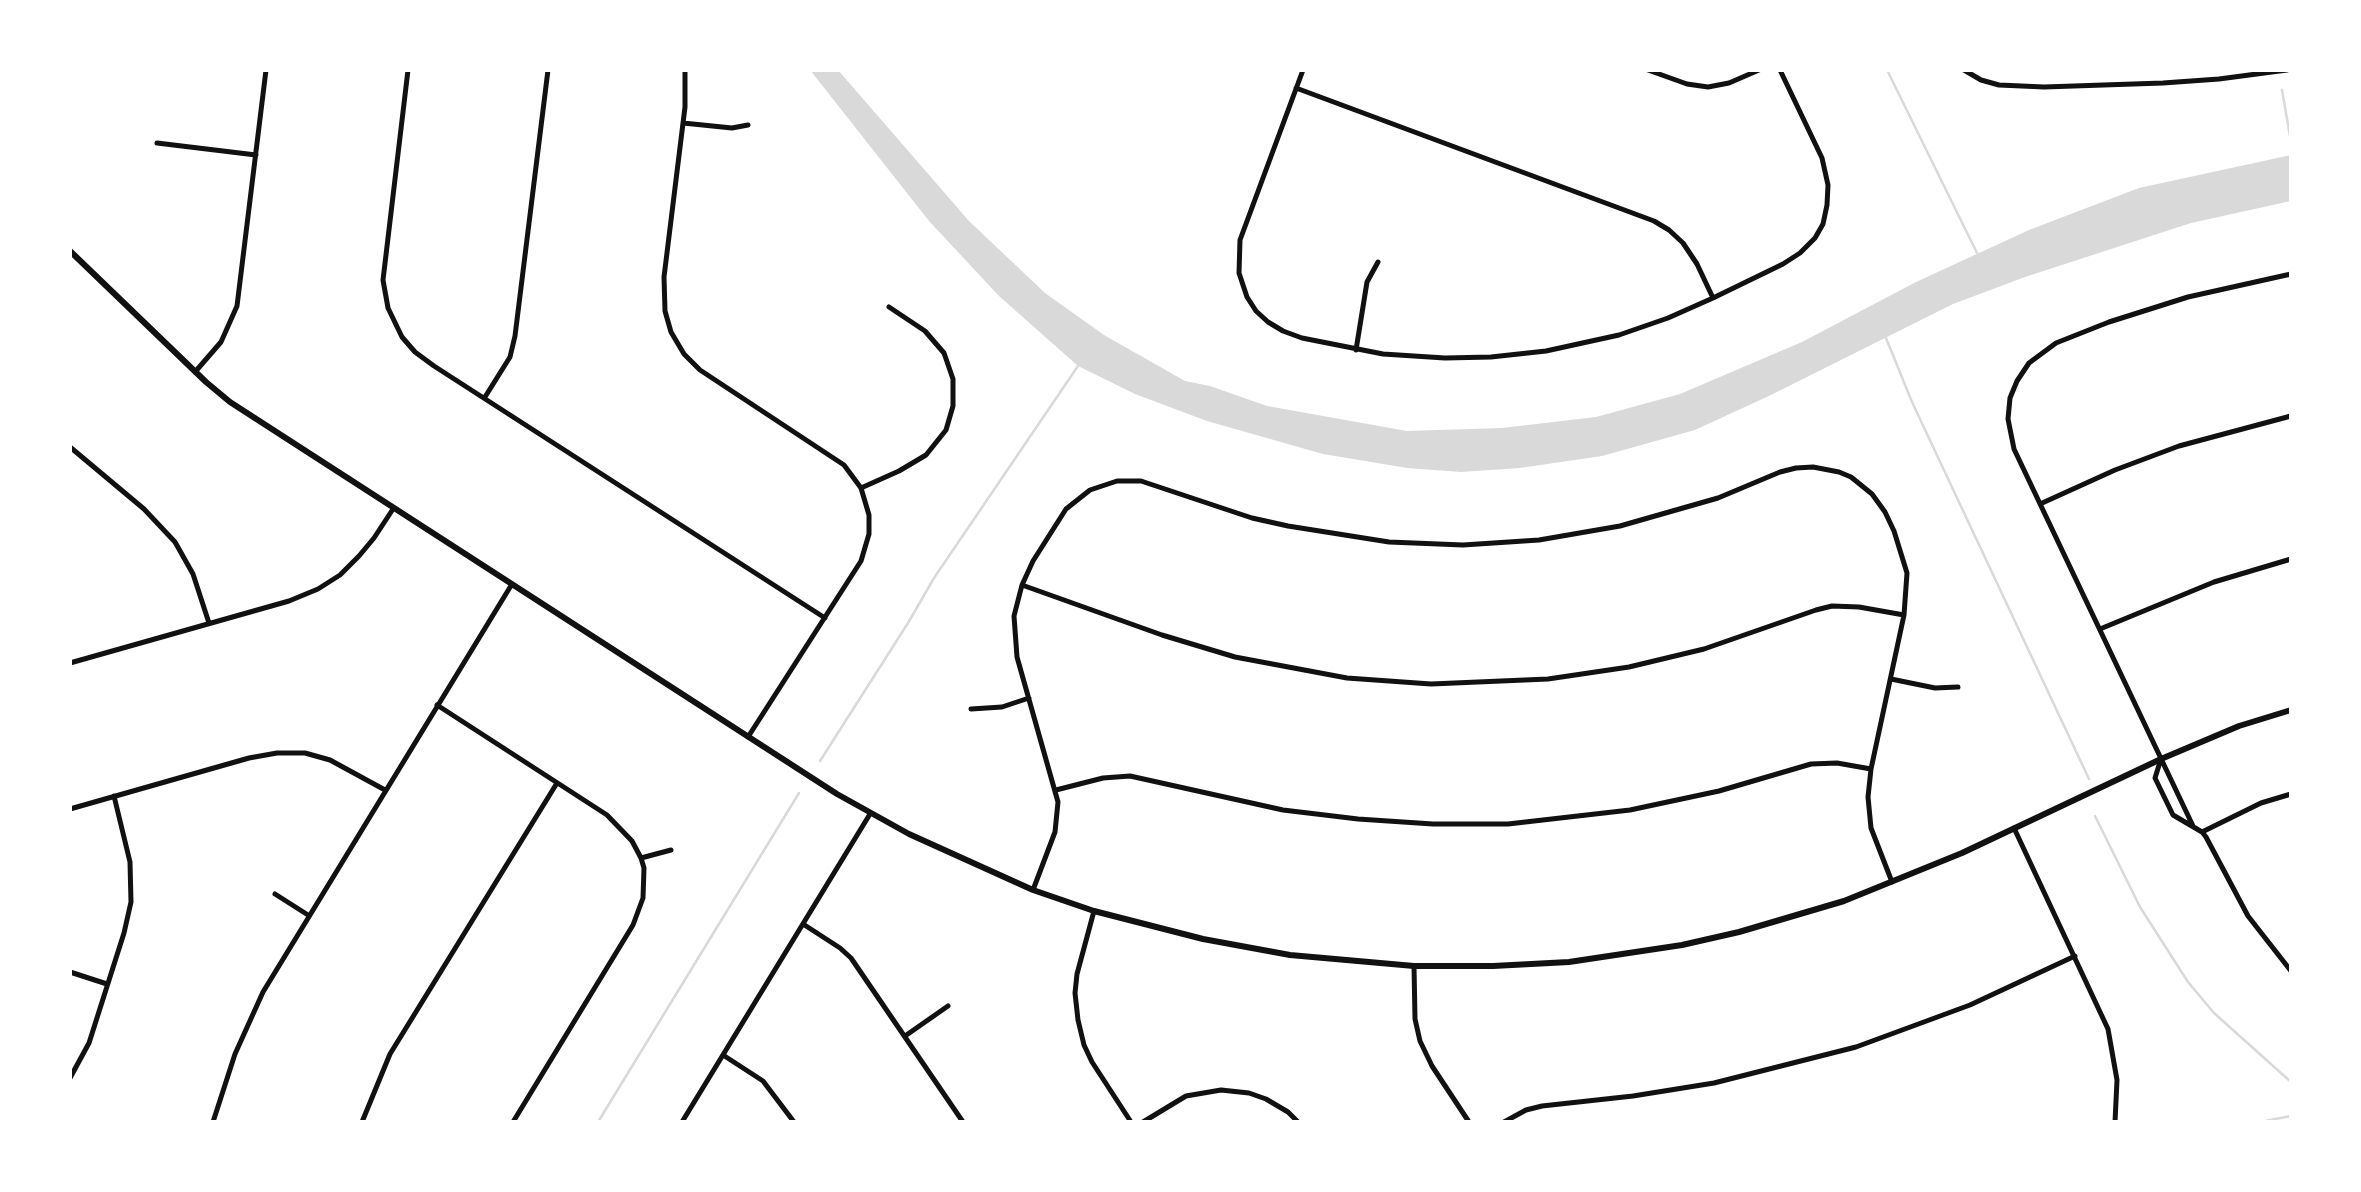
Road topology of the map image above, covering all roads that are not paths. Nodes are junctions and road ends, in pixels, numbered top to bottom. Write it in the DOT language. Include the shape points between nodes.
graph roads {
  1 [pos="266,70"];
  2 [pos="408,70"];
  3 [pos="548,70"];
  4 [pos="685,70"];
  5 [pos="1302,70"];
  6 [pos="1648,70"];
  7 [pos="1759,70"];
  8 [pos="1780,70"];
  9 [pos="1964,70"];
  10 [pos="2286,70"];
  11 [pos="1296,88"];
  12 [pos="682,123"];
  13 [pos="748,126"];
  14 [pos="156,143"];
  15 [pos="256,155"];
  16 [pos="70,251"];
  17 [pos="1378,262"];
  18 [pos="2291,274"];
  19 [pos="1713,298"];
  20 [pos="889,307"];
  21 [pos="1356,350"];
  22 [pos="195,372"];
  23 [pos="485,397"];
  24 [pos="2291,416"];
  25 [pos="70,447"];
  26 [pos="861,488"];
  27 [pos="2040,504"];
  28 [pos="392,508"];
  29 [pos="2291,559"];
  30 [pos="512,584"];
  31 [pos="1022,585"];
  32 [pos="1904,615"];
  33 [pos="826,618"];
  34 [pos="209,623"];
  35 [pos="2100,629"];
  36 [pos="70,664"];
  37 [pos="1891,678"];
  38 [pos="1958,687"];
  39 [pos="1030,698"];
  40 [pos="436,705"];
  41 [pos="971,709"];
  42 [pos="2291,710"];
  43 [pos="748,737"];
  44 [pos="2160,759"];
  45 [pos="1871,768"];
  46 [pos="557,782"];
  47 [pos="385,790"];
  48 [pos="1056,790"];
  49 [pos="2291,794"];
  50 [pos="114,796"];
  51 [pos="70,809"];
  52 [pos="870,814"];
  53 [pos="2193,826"];
  54 [pos="2014,828"];
  55 [pos="2202,832"];
  56 [pos="671,850"];
  57 [pos="642,858"];
  58 [pos="1892,882"];
  59 [pos="1034,890"];
  60 [pos="274,894"];
  61 [pos="1094,911"];
  62 [pos="308,915"];
  63 [pos="803,924"];
  64 [pos="2075,956"];
  65 [pos="1414,966"];
  66 [pos="2291,970"];
  67 [pos="70,972"];
  68 [pos="108,984"];
  69 [pos="948,1006"];
  70 [pos="905,1036"];
  71 [pos="723,1055"];
  72 [pos="70,1078"];
  73 [pos="213,1122"];
  74 [pos="362,1122"];
  75 [pos="513,1122"];
  76 [pos="682,1122"];
  77 [pos="794,1122"];
  78 [pos="963,1122"];
  79 [pos="1132,1122"];
  80 [pos="1143,1122"];
  81 [pos="1298,1122"];
  82 [pos="1470,1122"];
  83 [pos="1504,1122"];
  84 [pos="2115,1122"];
  1 -- 15 [label="street"];
  2 -- 23 [label="street" via="382,280 386,299 416,352"];
  3 -- 23 [label="street" via="516,336"];
  4 -- 12 [label="street"];
  5 -- 11 [label="street"];
  6 -- 7 [label="street" via="1708,87"];
  8 -- 19 [label="street" via="1824,164 1825,218 1792,259"];
  9 -- 10 [label="street" via="1998,85 2044,87 2162,84"];
  11 -- 19 [label="street" via="1654,221 1688,250"];
  11 -- 21 [label="street" via="1242,232 1239,273 1247,297 1268,322"];
  12 -- 13 [label="street"];
  12 -- 26 [label="street" via="664,276 671,332 700,370 836,458"];
  14 -- 15 [label="street"];
  15 -- 22 [label="street" via="238,306 222,342"];
  16 -- 22 [label="street"];
  17 -- 21 [label="street"];
  18 -- 27 [label="street" via="2146,309 2036,355 2012,390 2008,419"];
  19 -- 21 [label="street" via="1633,330 1546,351 1446,358"];
  20 -- 26 [label="street" via="944,353 953,406 931,450"];
  22 -- 28 [label="street"];
  23 -- 33 [label="street"];
  24 -- 27 [label="street" via="2144,458"];
  25 -- 34 [label="street" via="175,542"];
  26 -- 33 [label="street" via="868,543"];
  27 -- 35 [label="street"];
  28 -- 30 [label="street"];
  28 -- 34 [label="street" via="365,550 326,584"];
  29 -- 35 [label="street"];
  30 -- 40 [label="street"];
  30 -- 43 [label="street"];
  31 -- 32 [label="street" via="1234,657 1348,678 1431,684 1537,680 1630,667 1832,606"];
  31 -- 32 [label="street" via="1072,504 1118,481 1148,482 1305,530 1462,545 1620,526 1813,467 1851,477 1886,512 1907,573"];
  31 -- 39 [label="street" via="1014,637"];
  32 -- 37 [label="street"];
  33 -- 43 [label="street"];
  34 -- 36 [label="street"];
  35 -- 44 [label="street"];
  37 -- 38 [label="street"];
  37 -- 45 [label="street"];
  39 -- 41 [label="street"];
  39 -- 48 [label="street"];
  40 -- 46 [label="street"];
  40 -- 47 [label="street"];
  42 -- 44 [label="street"];
  43 -- 52 [label="street"];
  44 -- 53 [label="street"];
  44 -- 53 [label="street" via="2155,778 2173,814"];
  44 -- 54 [label="street"];
  45 -- 48 [label="street" via="1811,764 1674,801 1508,824 1283,810 1130,776"];
  45 -- 58 [label="street" via="1870,822"];
  46 -- 57 [label="street" via="615,822"];
  46 -- 74 [label="street" via="390,1054"];
  47 -- 50 [label="street" via="338,762 287,752"];
  47 -- 62 [label="street"];
  48 -- 59 [label="street" via="1058,821"];
  49 -- 55 [label="street"];
  50 -- 51 [label="street"];
  50 -- 68 [label="street" via="132,886"];
  52 -- 59 [label="street"];
  52 -- 63 [label="street"];
  53 -- 55 [label="street"];
  54 -- 58 [label="street"];
  54 -- 64 [label="street"];
  55 -- 66 [label="street" via="2248,916"];
  56 -- 57 [label="street"];
  57 -- 75 [label="street" via="644,889 633,925"];
  58 -- 65 [label="street" via="1802,914 1664,948 1569,962"];
  59 -- 61 [label="street"];
  60 -- 62 [label="street"];
  61 -- 65 [label="street" via="1272,952"];
  61 -- 79 [label="street" via="1077,974 1078,1020 1092,1062"];
  62 -- 73 [label="street" via="255,1006"];
  63 -- 70 [label="street" via="851,958"];
  63 -- 71 [label="street"];
  64 -- 83 [label="street" via="1856,1048 1714,1083 1533,1108"];
  64 -- 84 [label="street" via="2110,1037"];
  65 -- 82 [label="street" via="1420,1041"];
  67 -- 68 [label="street"];
  68 -- 72 [label="street"];
  69 -- 70 [label="street"];
  70 -- 78 [label="street"];
  71 -- 76 [label="street"];
  71 -- 77 [label="street" via="763,1081"];
  80 -- 81 [label="street" via="1186,1096 1221,1090 1266,1099"];
}
